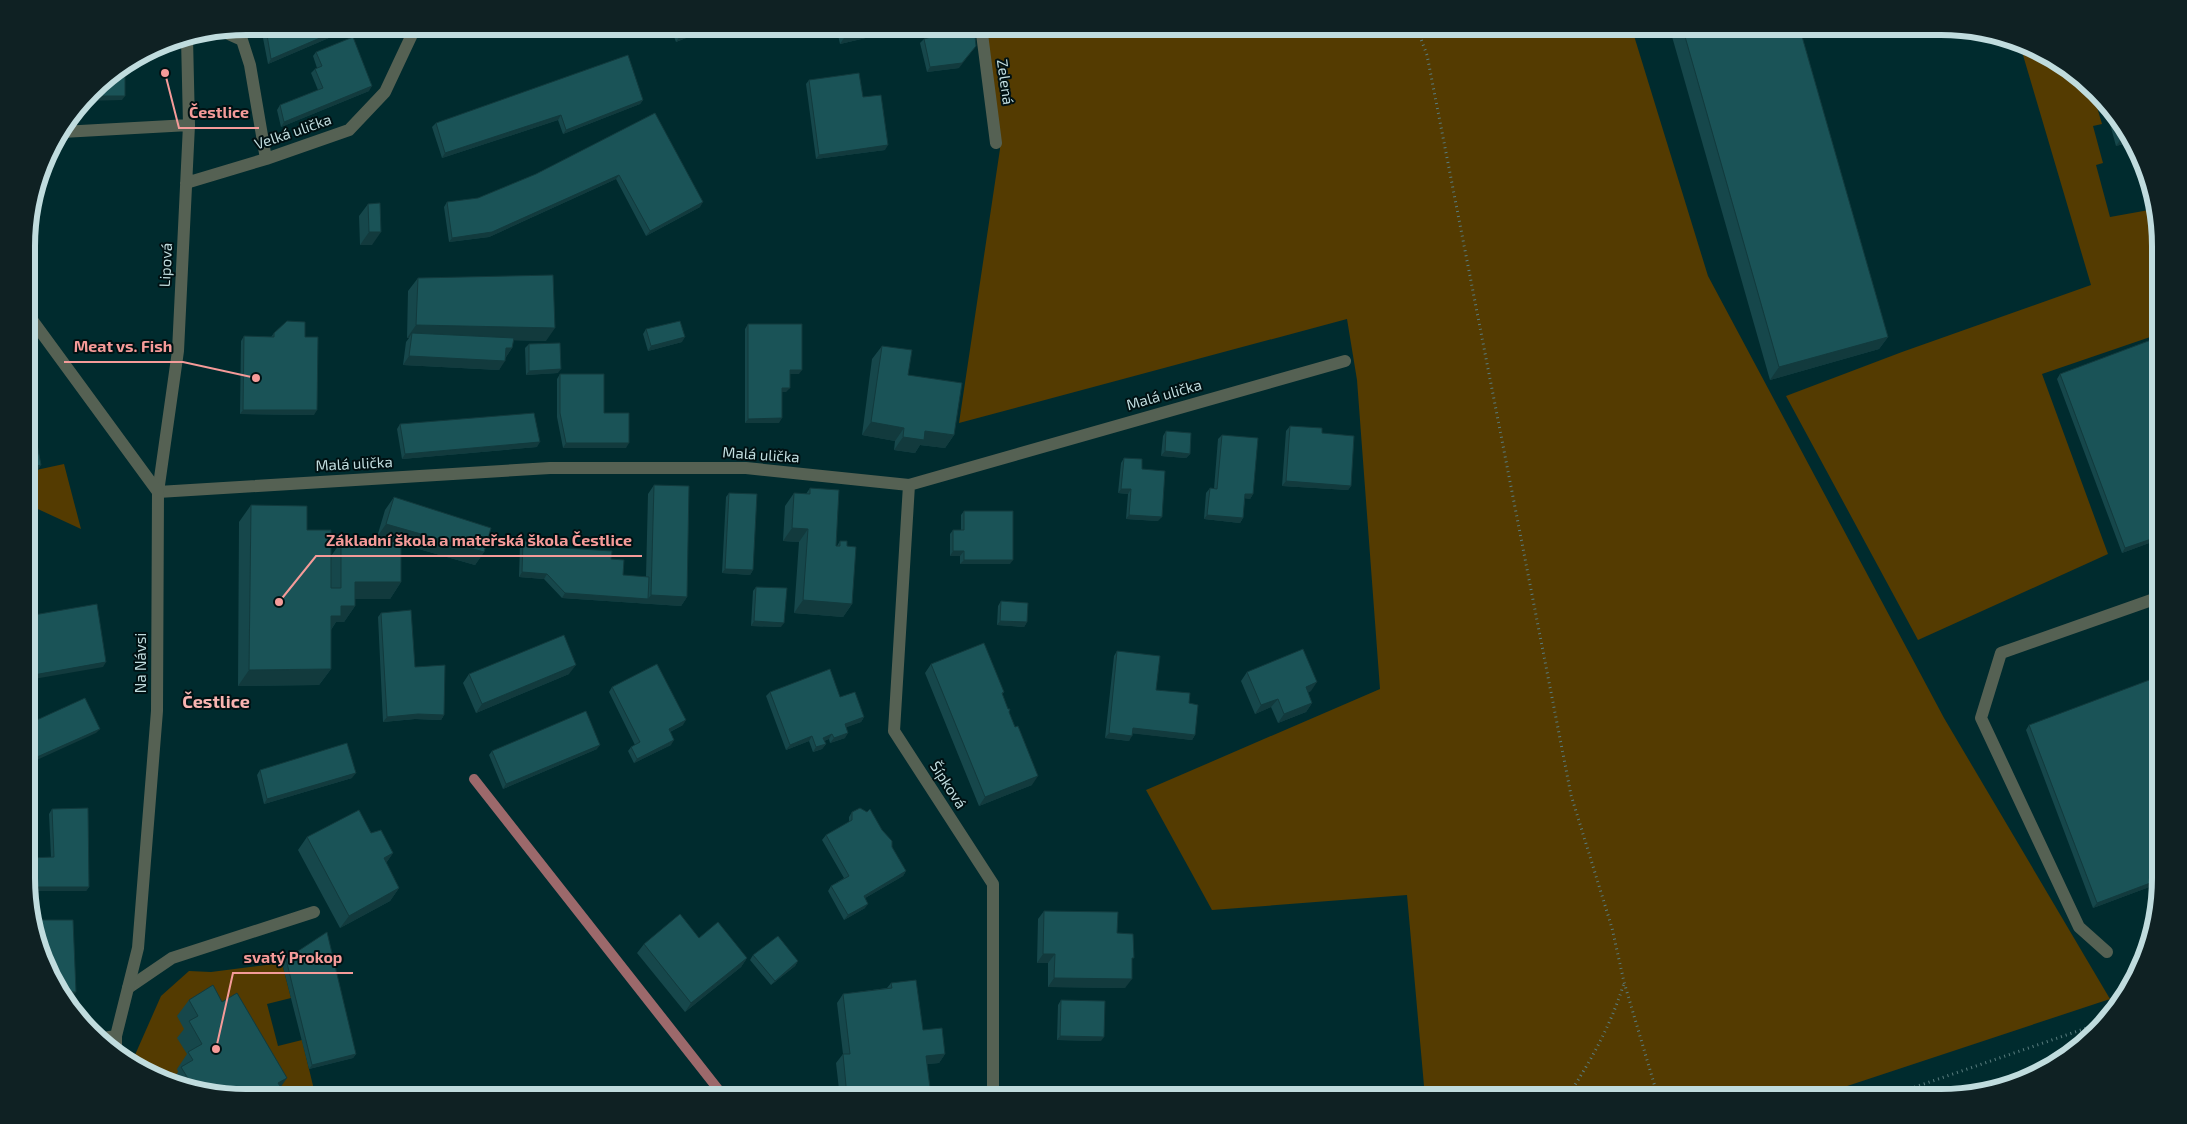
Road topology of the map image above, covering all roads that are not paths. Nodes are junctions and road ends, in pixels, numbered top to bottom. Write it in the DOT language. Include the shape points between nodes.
graph roads {
  1 [pos="231,35"];
  2 [pos="412,35"];
  3 [pos="982,35"];
  4 [pos="188,43"];
  5 [pos="189,125"];
  6 [pos="69,132"];
  7 [pos="996,143"];
  8 [pos="266,160"];
  9 [pos="186,183"];
  10 [pos="35,324"];
  11 [pos="1345,361"];
  12 [pos="909,485"];
  13 [pos="158,492"];
  14 [pos="2152,600"];
  15 [pos="314,912"];
  16 [pos="2107,952"];
  17 [pos="128,988"];
  18 [pos="116,1036"];
  19 [pos="107,1037"];
  20 [pos="116,1044"];
  21 [pos="993,1089"];
  1 -- 8 [label="street" via="242,40 250,65"];
  2 -- 8 [label="street, Velká ulička" via="385,92 349,130"];
  3 -- 7 [label="street, Zelená"];
  4 -- 5 [label="street, Lipová"];
  5 -- 6 [label="street"];
  5 -- 9 [label="street, Lipová"];
  8 -- 9 [label="street, Velká ulička"];
  9 -- 13 [label="street, Lipová" via="178,351"];
  10 -- 13 [label="street"];
  11 -- 12 [label="street, Malá ulička"];
  12 -- 13 [label="street, Malá ulička" via="746,468 550,468"];
  12 -- 21 [label="street, Šípková" via="894,731 993,884"];
  13 -- 17 [label="street, Na Návsi" via="157,711 138,948"];
  14 -- 16 [label="street" via="2002,653 1982,718 2079,927"];
  15 -- 17 [label="street" via="172,958"];
  17 -- 18 [label="street, Na Návsi"];
  18 -- 19 [label="street"];
  18 -- 20 [label="street, Na Návsi"];
}
